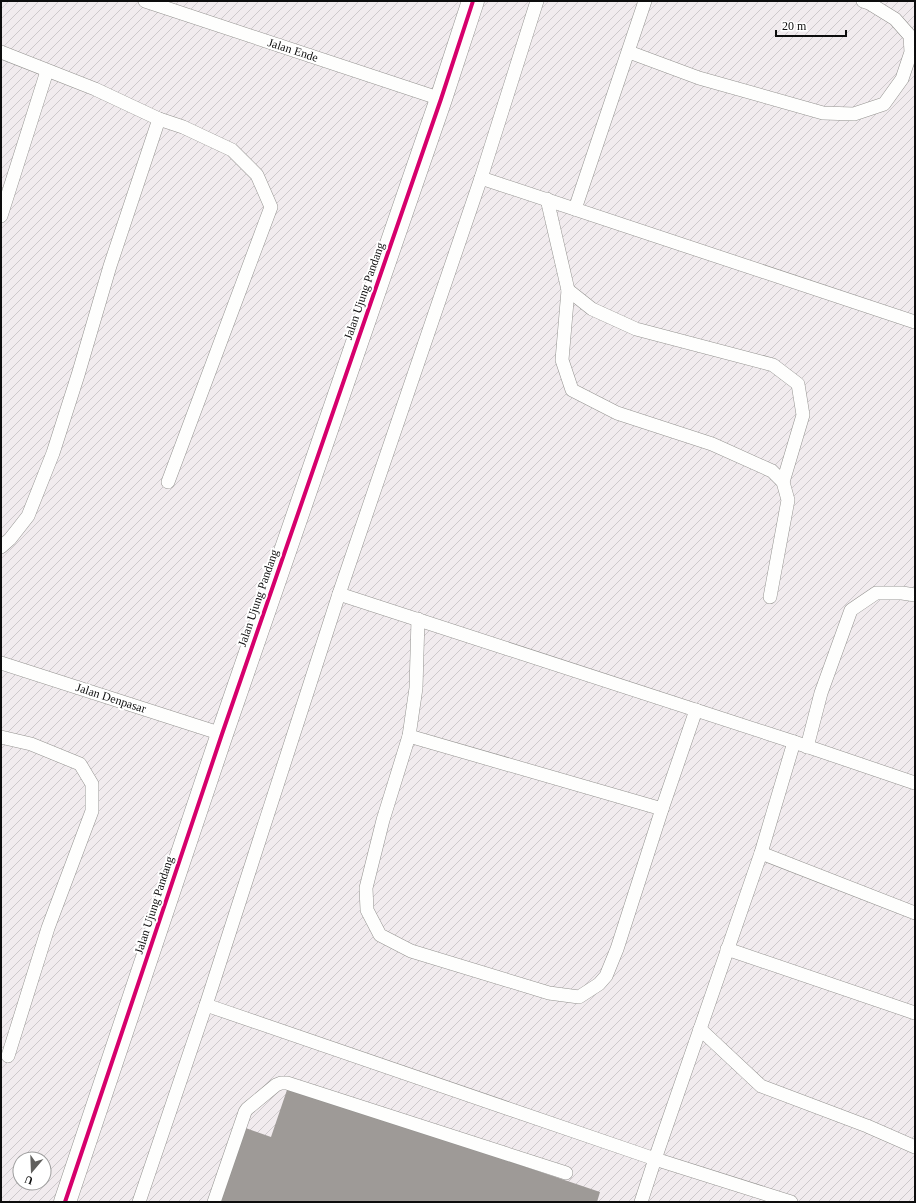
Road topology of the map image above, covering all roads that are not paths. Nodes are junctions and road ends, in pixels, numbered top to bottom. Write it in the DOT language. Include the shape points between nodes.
graph roads {
  1 [pos="145,1"];
  2 [pos="473,1"];
  3 [pos="537,1"];
  4 [pos="645,1"];
  5 [pos="863,1"];
  6 [pos="1,52"];
  7 [pos="629,52"];
  8 [pos="47,71"];
  9 [pos="441,99"];
  10 [pos="159,119"];
  11 [pos="481,178"];
  12 [pos="546,200"];
  13 [pos="575,209"];
  14 [pos="1,216"];
  15 [pos="568,290"];
  16 [pos="915,322"];
  17 [pos="168,482"];
  18 [pos="783,482"];
  19 [pos="1,547"];
  20 [pos="339,594"];
  21 [pos="915,595"];
  22 [pos="770,597"];
  23 [pos="418,619"];
  24 [pos="1,663"];
  25 [pos="696,710"];
  26 [pos="222,734"];
  27 [pos="409,736"];
  28 [pos="1,737"];
  29 [pos="794,742"];
  30 [pos="807,747"];
  31 [pos="915,783"];
  32 [pos="662,809"];
  33 [pos="761,853"];
  34 [pos="915,913"];
  35 [pos="727,949"];
  36 [pos="206,1005"];
  37 [pos="915,1012"];
  38 [pos="700,1029"];
  39 [pos="8,1056"];
  40 [pos="915,1147"];
  41 [pos="655,1159"];
  42 [pos="566,1173"];
  43 [pos="65,1202"];
  44 [pos="139,1202"];
  45 [pos="214,1202"];
  46 [pos="641,1202"];
  47 [pos="791,1202"];
  1 -- 9 [label="lane, Jalan Ende"];
  2 -- 9 [label="street, Jalan Ujung Pandang"];
  3 -- 11 [label="lane"];
  4 -- 7 [label="lane"];
  5 -- 7 [label="lane" via="895,18 910,36 911,52 902,78 884,104 854,114 816,111 699,78"];
  6 -- 8 [label="lane"];
  7 -- 13 [label="lane"];
  8 -- 10 [label="lane" via="95,89"];
  8 -- 14 [label="lane"];
  9 -- 26 [label="street, Jalan Ujung Pandang"];
  10 -- 17 [label="lane" via="183,127 232,150 257,175 271,207"];
  10 -- 19 [label="lane" via="110,266 53,453 28,516 10,540"];
  11 -- 12 [label="lane"];
  11 -- 20 [label="lane"];
  12 -- 13 [label="lane"];
  12 -- 15 [label="lane"];
  13 -- 16 [label="lane"];
  15 -- 18 [label="lane" via="562,360 572,390 617,413 712,444 772,471"];
  15 -- 18 [label="lane" via="592,309 636,329 773,365 798,384 803,415"];
  18 -- 22 [label="lane" via="788,500"];
  20 -- 23 [label="lane"];
  20 -- 36 [label="lane"];
  21 -- 30 [label="lane" via="876,592 851,610 820,693"];
  23 -- 25 [label="lane"];
  23 -- 27 [label="lane" via="416,688"];
  24 -- 26 [label="lane, Jalan Denpasar"];
  25 -- 29 [label="lane"];
  25 -- 32 [label="lane"];
  26 -- 43 [label="street, Jalan Ujung Pandang"];
  27 -- 32 [label="lane"];
  27 -- 32 [label="lane" via="383,820 366,888 367,910 373,923 380,935 411,951 549,993 579,997 599,984 606,976 617,950"];
  28 -- 39 [label="lane" via="31,744 80,764 92,784 92,811 48,928"];
  29 -- 30 [label="lane"];
  29 -- 33 [label="lane"];
  30 -- 31 [label="lane"];
  33 -- 34 [label="lane"];
  33 -- 35 [label="lane"];
  35 -- 37 [label="lane"];
  35 -- 38 [label="lane"];
  36 -- 41 [label="lane"];
  36 -- 44 [label="lane"];
  38 -- 40 [label="lane" via="761,1086"];
  38 -- 41 [label="lane"];
  41 -- 46 [label="lane"];
  41 -- 47 [label="lane"];
  42 -- 45 [label="lane" via="281,1083 276,1084 245,1112"];
}
